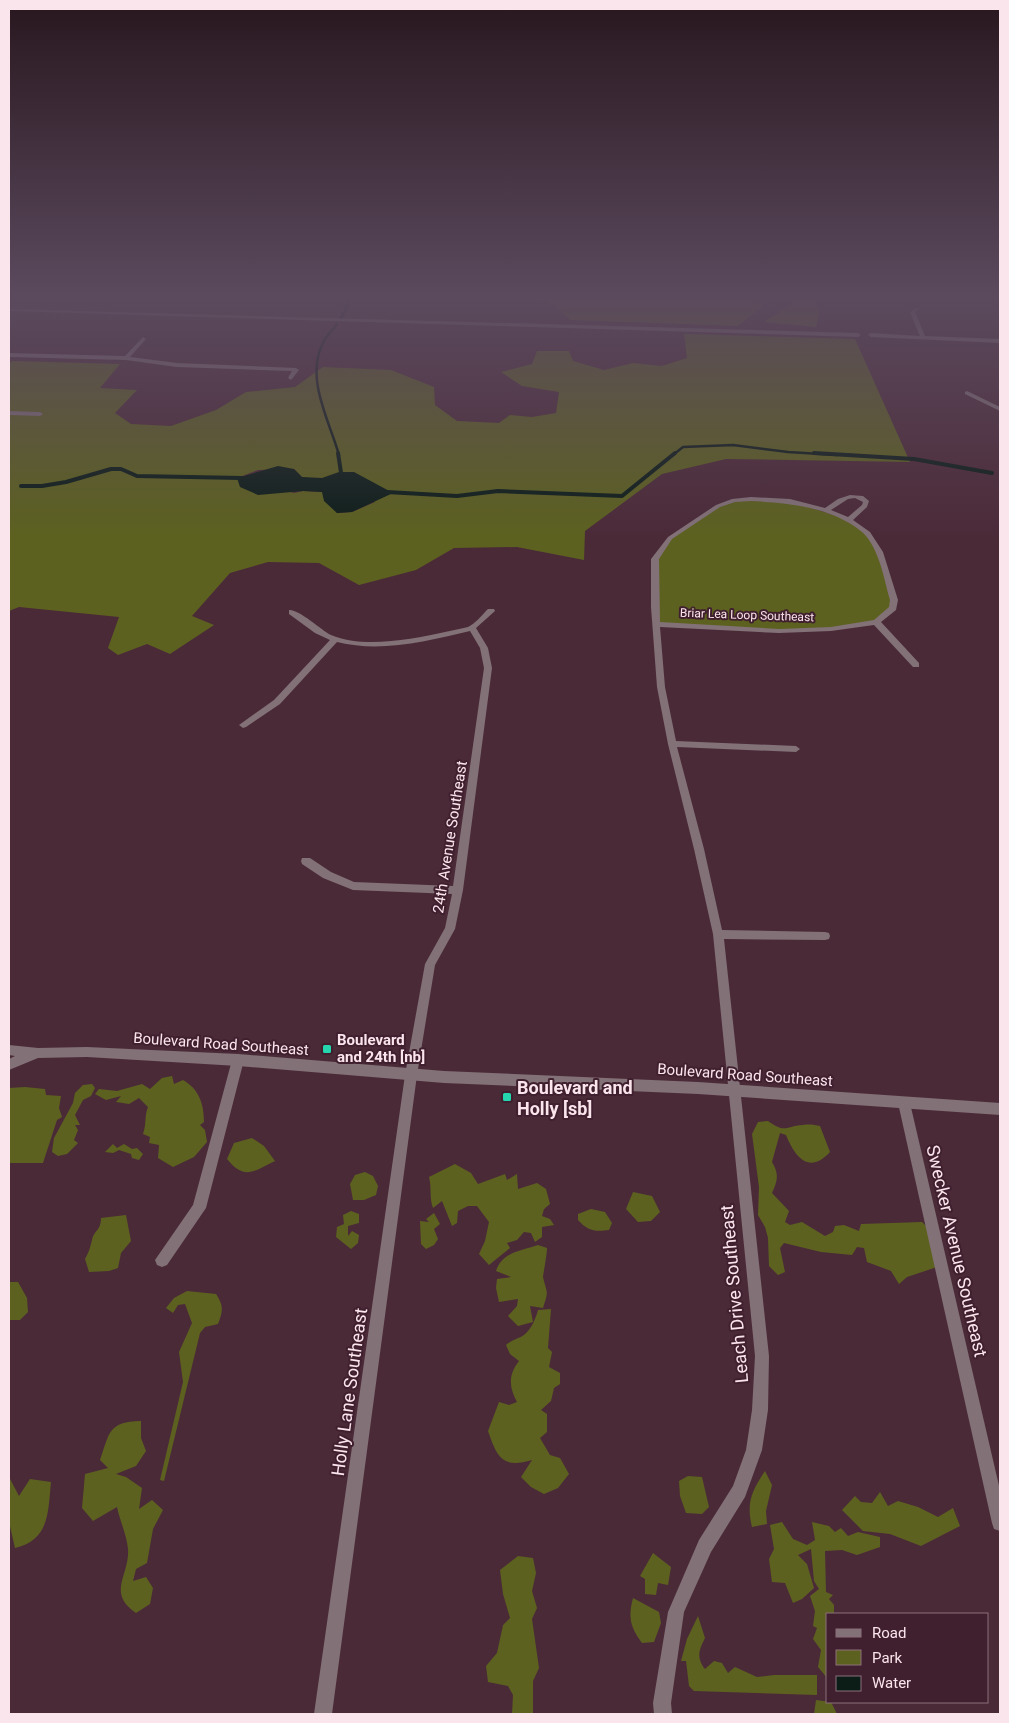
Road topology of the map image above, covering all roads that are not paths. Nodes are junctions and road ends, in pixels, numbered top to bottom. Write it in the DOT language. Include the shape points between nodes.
graph roads {
  1 [pos="967,392"];
  2 [pos="1000,409"];
  3 [pos="9,413"];
  4 [pos="40,414"];
  5 [pos="826,510"];
  6 [pos="849,520"];
  7 [pos="491,611"];
  8 [pos="292,612"];
  9 [pos="876,622"];
  10 [pos="656,624"];
  11 [pos="472,628"];
  12 [pos="335,639"];
  13 [pos="916,665"];
  14 [pos="244,725"];
  15 [pos="672,744"];
  16 [pos="796,749"];
  17 [pos="306,860"];
  18 [pos="458,890"];
  19 [pos="718,934"];
  20 [pos="825,936"];
  21 [pos="9,1050"];
  22 [pos="38,1053"];
  23 [pos="238,1060"];
  24 [pos="9,1064"];
  25 [pos="411,1075"];
  26 [pos="733,1090"];
  27 [pos="904,1103"];
  28 [pos="1000,1110"];
  29 [pos="162,1260"];
  30 [pos="1000,1523"];
  31 [pos="323,1714"];
  32 [pos="663,1714"];
  1 -- 2 [label="street"];
  3 -- 4 [label="street"];
  5 -- 6 [label="street"];
  5 -- 6 [label="street" via="846,497 866,501 865,506"];
  5 -- 10 [label="street" via="790,501 734,500 718,506 670,538 655,559"];
  6 -- 9 [label="street" via="874,541 894,600 892,608"];
  7 -- 11 [label="street"];
  8 -- 12 [label="street"];
  9 -- 10 [label="street, Briar Lea Loop Southeast" via="808,631"];
  9 -- 13 [label="street"];
  10 -- 15 [label="street" via="661,687"];
  11 -- 12 [label="street" via="390,642"];
  11 -- 18 [label="street, 24th Avenue Southeast" via="484,648 488,668"];
  12 -- 14 [label="street" via="277,702"];
  15 -- 16 [label="street"];
  15 -- 19 [label="street"];
  17 -- 18 [label="street" via="327,875 353,886"];
  18 -- 25 [label="street, 24th Avenue Southeast" via="450,929 430,964"];
  19 -- 20 [label="street"];
  19 -- 26 [label="street"];
  21 -- 22 [label="street, Boulevard Road Southeast"];
  22 -- 23 [label="street, Boulevard Road Southeast" via="87,1052"];
  22 -- 24 [label="street, Boulevard Road Southeast"];
  23 -- 25 [label="street, Boulevard Road Southeast"];
  23 -- 29 [label="street" via="199,1208"];
  25 -- 26 [label="street, Boulevard Road Southeast"];
  25 -- 31 [label="street, Holly Lane Southeast"];
  26 -- 27 [label="street, Boulevard Road Southeast"];
  26 -- 32 [label="street, Leach Drive Southeast" via="762,1356 760,1410 754,1450 739,1492 705,1546 676,1612"];
  27 -- 28 [label="street, Boulevard Road Southeast"];
  27 -- 30 [label="street, Swecker Avenue Southeast"];
}
